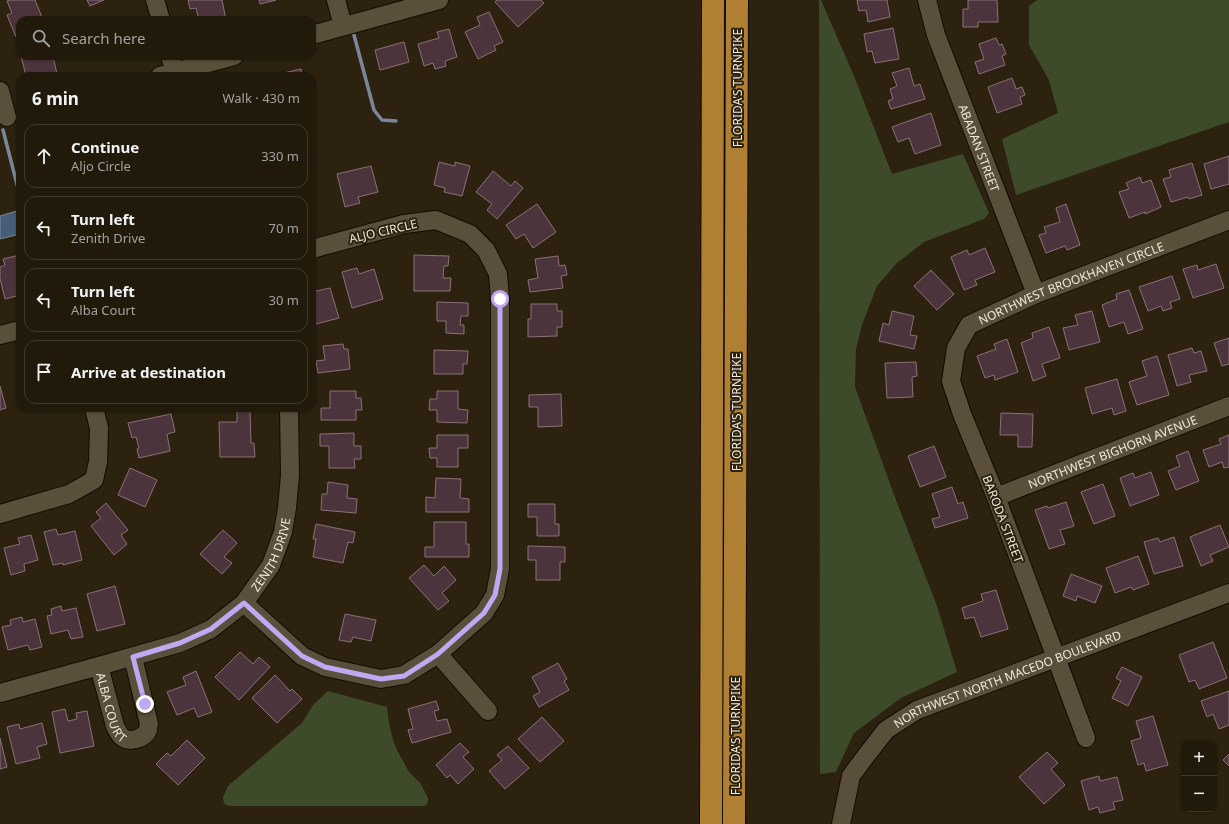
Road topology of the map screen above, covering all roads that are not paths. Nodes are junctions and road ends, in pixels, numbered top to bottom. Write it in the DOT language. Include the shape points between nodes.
graph roads {
  1 [pos="155,0"];
  2 [pos="336,0"];
  3 [pos="439,0"];
  4 [pos="713,0"];
  5 [pos="737,0"];
  6 [pos="927,0"];
  7 [pos="160,16"];
  8 [pos="343,26"];
  9 [pos="316,33"];
  10 [pos="216,60"];
  11 [pos="170,70"];
  12 [pos="0,91"];
  13 [pos="9,116"];
  14 [pos="1229,220"];
  15 [pos="316,248"];
  16 [pos="1036,294"];
  17 [pos="16,331"];
  18 [pos="0,335"];
  19 [pos="951,381"];
  20 [pos="1229,406"];
  21 [pos="95,412"];
  22 [pos="289,412"];
  23 [pos="996,497"];
  24 [pos="0,514"];
  25 [pos="1229,595"];
  26 [pos="244,603"];
  27 [pos="438,654"];
  28 [pos="133,657"];
  29 [pos="1056,658"];
  30 [pos="99,666"];
  31 [pos="0,693"];
  32 [pos="488,710"];
  33 [pos="1086,738"];
  34 [pos="841,823"];
  35 [pos="711,824"];
  36 [pos="734,824"];
  1 -- 7 [label="street"];
  2 -- 8 [label="street"];
  3 -- 8 [label="street"];
  4 -- 35 [label="highway, FLORIDA'S TURNPIKE"];
  5 -- 36 [label="highway, FLORIDA'S TURNPIKE"];
  6 -- 16 [label="street, ABADAN STREET" via="936,35"];
  8 -- 9 [label="street"];
  10 -- 11 [label="street"];
  12 -- 13 [label="street"];
  14 -- 16 [label="street, NORTHWEST BROOKHAVEN CIRCLE"];
  15 -- 27 [label="street, ALJO CIRCLE" via="404,224 436,220 470,234 486,250 498,274 500,569 495,595 484,613"];
  16 -- 19 [label="street, NORTHWEST BROOKHAVEN CIRCLE" via="970,325 956,348"];
  17 -- 18 [label="street"];
  19 -- 23 [label="street, BARODA STREET"];
  20 -- 23 [label="street, NORTHWEST BIGHORN AVENUE"];
  21 -- 24 [label="street" via="100,428 94,480 69,494"];
  22 -- 26 [label="street, ZENITH DRIVE" via="290,475 283,532 271,565"];
  23 -- 29 [label="street, BARODA STREET"];
  25 -- 29 [label="street, NORTHWEST NORTH MACEDO BOULEVARD"];
  26 -- 27 [label="street, ALJO CIRCLE" via="302,656 325,667 381,679 404,676"];
  26 -- 28 [label="street, ZENITH DRIVE" via="211,629 180,643"];
  27 -- 32 [label="street"];
  28 -- 30 [label="street, ZENITH DRIVE"];
  28 -- 30 [label="street, ALBA COURT" via="149,724 148,731 134,740 122,738 115,726"];
  29 -- 33 [label="street, BARODA STREET"];
  29 -- 34 [label="street, NORTHWEST NORTH MACEDO BOULEVARD" via="917,710 886,730 851,776"];
  30 -- 31 [label="street, ZENITH DRIVE"];
}
